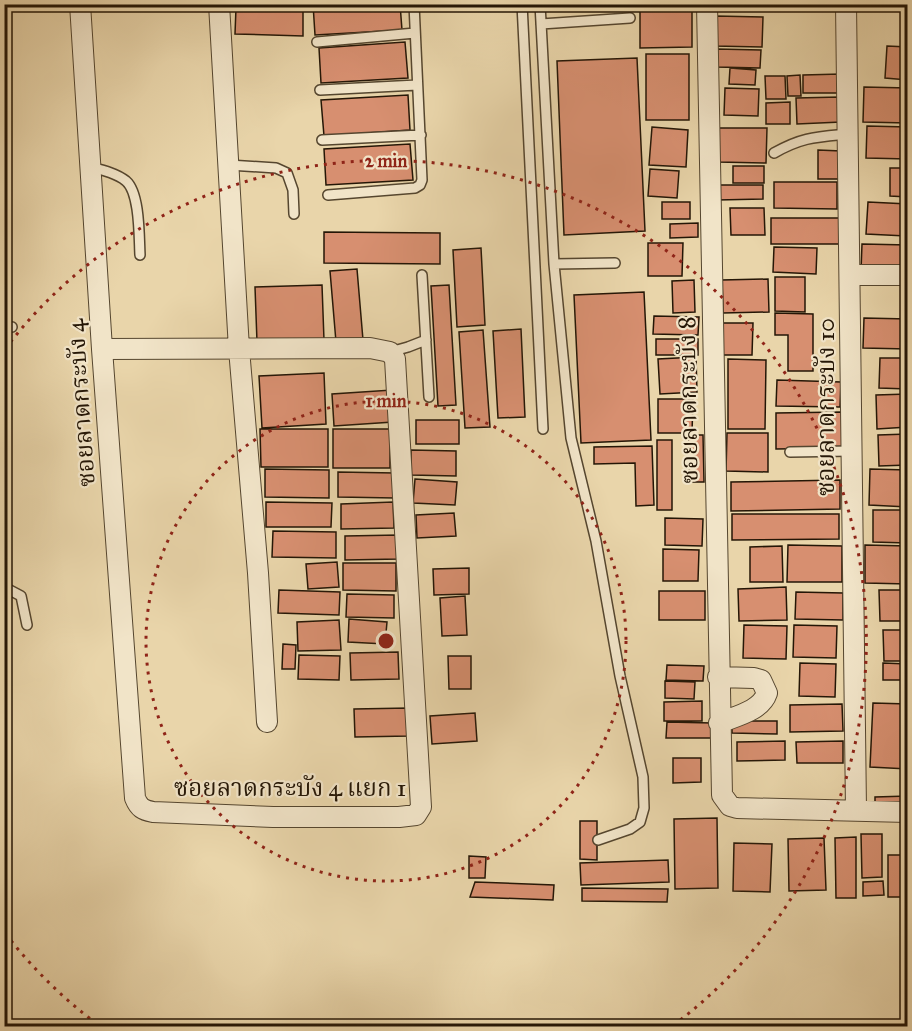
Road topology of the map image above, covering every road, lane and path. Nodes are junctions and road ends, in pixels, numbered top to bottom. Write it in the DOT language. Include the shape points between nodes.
graph roads {
  1 [pos="80,4"];
  2 [pos="219,4"];
  3 [pos="414,4"];
  4 [pos="522,4"];
  5 [pos="540,4"];
  6 [pos="707,4"];
  7 [pos="846,4"];
  8 [pos="630,18"];
  9 [pos="541,24"];
  10 [pos="415,33"];
  11 [pos="317,42"];
  12 [pos="417,85"];
  13 [pos="321,90"];
  14 [pos="848,134"];
  15 [pos="422,135"];
  16 [pos="322,140"];
  17 [pos="774,153"];
  18 [pos="230,165"];
  19 [pos="90,167"];
  20 [pos="328,195"];
  21 [pos="294,214"];
  22 [pos="140,255"];
  23 [pos="615,263"];
  24 [pos="554,264"];
  25 [pos="422,275"];
  26 [pos="850,275"];
  27 [pos="908,275"];
  28 [pos="426,340"];
  29 [pos="102,349"];
  30 [pos="239,349"];
  31 [pos="390,352"];
  32 [pos="429,397"];
  33 [pos="543,429"];
  34 [pos="851,451"];
  35 [pos="790,452"];
  36 [pos="4,587"];
  37 [pos="27,625"];
  38 [pos="718,677"];
  39 [pos="267,722"];
  40 [pos="719,723"];
  41 [pos="135,798"];
  42 [pos="856,810"];
  43 [pos="908,812"];
  44 [pos="598,840"];
  1 -- 19 [label="street, ซอยลาดกระบัง 4"];
  2 -- 18 [label="street"];
  3 -- 10 [label="lane"];
  4 -- 33 [label="lane"];
  5 -- 9 [label="lane"];
  6 -- 38 [label="street, ซอยลาดกระบัง 8"];
  7 -- 14 [label="street, ซอยลาดกระบัง 10"];
  8 -- 9 [label="lane"];
  9 -- 24 [label="lane"];
  10 -- 11 [label="lane"];
  10 -- 12 [label="lane"];
  12 -- 13 [label="lane"];
  12 -- 15 [label="lane"];
  14 -- 17 [label="lane" via="794,142"];
  14 -- 26 [label="street, ซอยลาดกระบัง 10"];
  15 -- 16 [label="lane"];
  15 -- 20 [label="lane" via="420,185"];
  18 -- 21 [label="lane" via="276,168 287,173"];
  18 -- 30 [label="street"];
  19 -- 22 [label="lane" via="110,172 127,182 133,192"];
  19 -- 29 [label="street, ซอยลาดกระบัง 4"];
  23 -- 24 [label="lane"];
  24 -- 44 [label="lane" via="571,438 596,541 643,777 644,808 640,822"];
  25 -- 28 [label="lane"];
  26 -- 27 [label="street"];
  26 -- 34 [label="street, ซอยลาดกระบัง 10"];
  28 -- 31 [label="lane"];
  28 -- 32 [label="lane"];
  29 -- 30 [label="street"];
  29 -- 41 [label="street, ซอยลาดกระบัง 4"];
  30 -- 31 [label="street" via="370,348"];
  30 -- 39 [label="street"];
  31 -- 41 [label="street, ซอยลาดกระบัง 4 แยก 1" via="396,370 420,811 399,817 153,812 142,809"];
  34 -- 35 [label="lane"];
  34 -- 42 [label="street, ซอยลาดกระบัง 10"];
  36 -- 37 [label="lane" via="21,596"];
  38 -- 40 [label="street, ซอยลาดกระบัง 8"];
  38 -- 40 [label="street" via="761,680 767,693 764,701 753,709"];
  40 -- 42 [label="street, ซอยลาดกระบัง 8" via="722,795 730,806"];
  42 -- 43 [label="street"];
}
